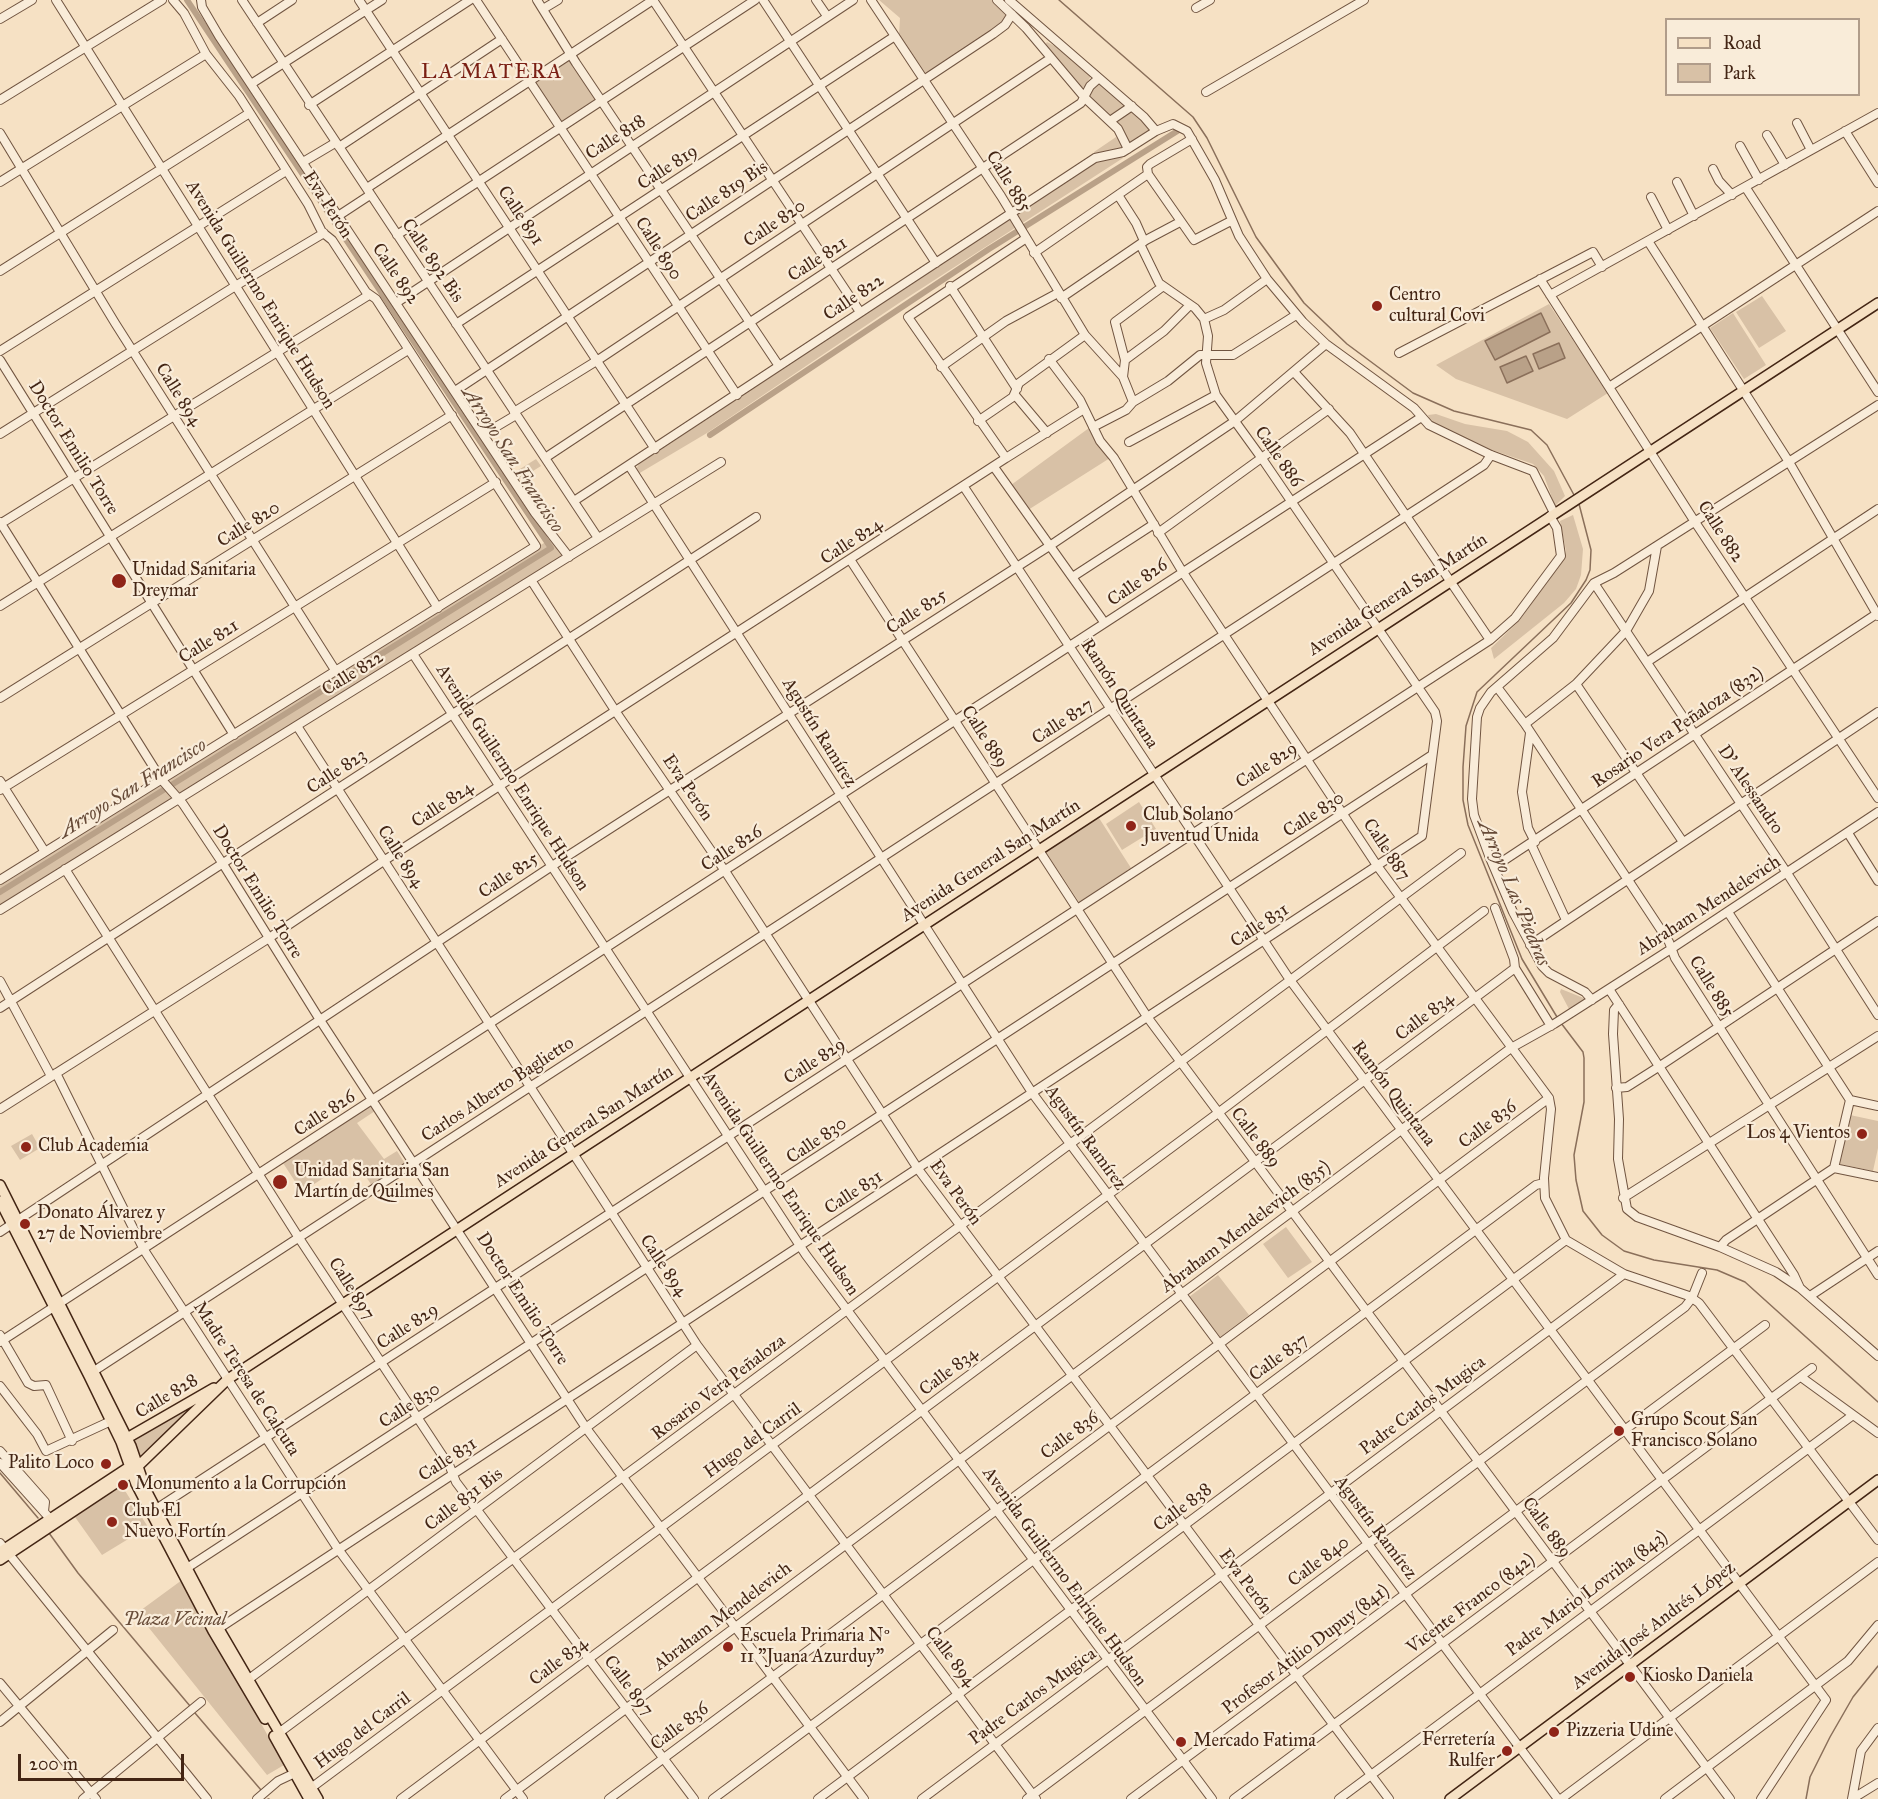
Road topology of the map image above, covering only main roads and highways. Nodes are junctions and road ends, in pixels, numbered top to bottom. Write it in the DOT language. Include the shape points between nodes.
graph roads {
  1 [pos="1878,303"];
  2 [pos="0,1185"];
  3 [pos="0,1201"];
  4 [pos="15,1222"];
  5 [pos="57,1306"];
  6 [pos="228,1379"];
  7 [pos="124,1441"];
  8 [pos="132,1469"];
  9 [pos="1878,1480"];
  10 [pos="3,1551"];
  11 [pos="216,1630"];
  12 [pos="277,1735"];
  13 [pos="309,1793"];
  14 [pos="318,1799"];
  15 [pos="1450,1799"];
  1 -- 6 [label="main road, Avenida General San Martín"];
  2 -- 4 [label="main road"];
  3 -- 4 [label="main road"];
  4 -- 5 [label="main road"];
  5 -- 7 [label="main road" via="94,1371"];
  5 -- 7 [label="main road" via="111,1422"];
  6 -- 7 [label="main road, Calle 828"];
  6 -- 8 [label="main road, Avenida General San Martín"];
  7 -- 8 [label="main road"];
  8 -- 10 [label="main road, Avenida General San Martín" via="49,1517"];
  8 -- 11 [label="main road"];
  8 -- 11 [label="main road"];
  9 -- 15 [label="main road, Avenida José Andrés López"];
  11 -- 12 [label="main road"];
  11 -- 12 [label="main road" via="249,1679"];
  12 -- 13 [label="main road"];
  12 -- 13 [label="main road" via="294,1773"];
  13 -- 14 [label="main road"];
}
